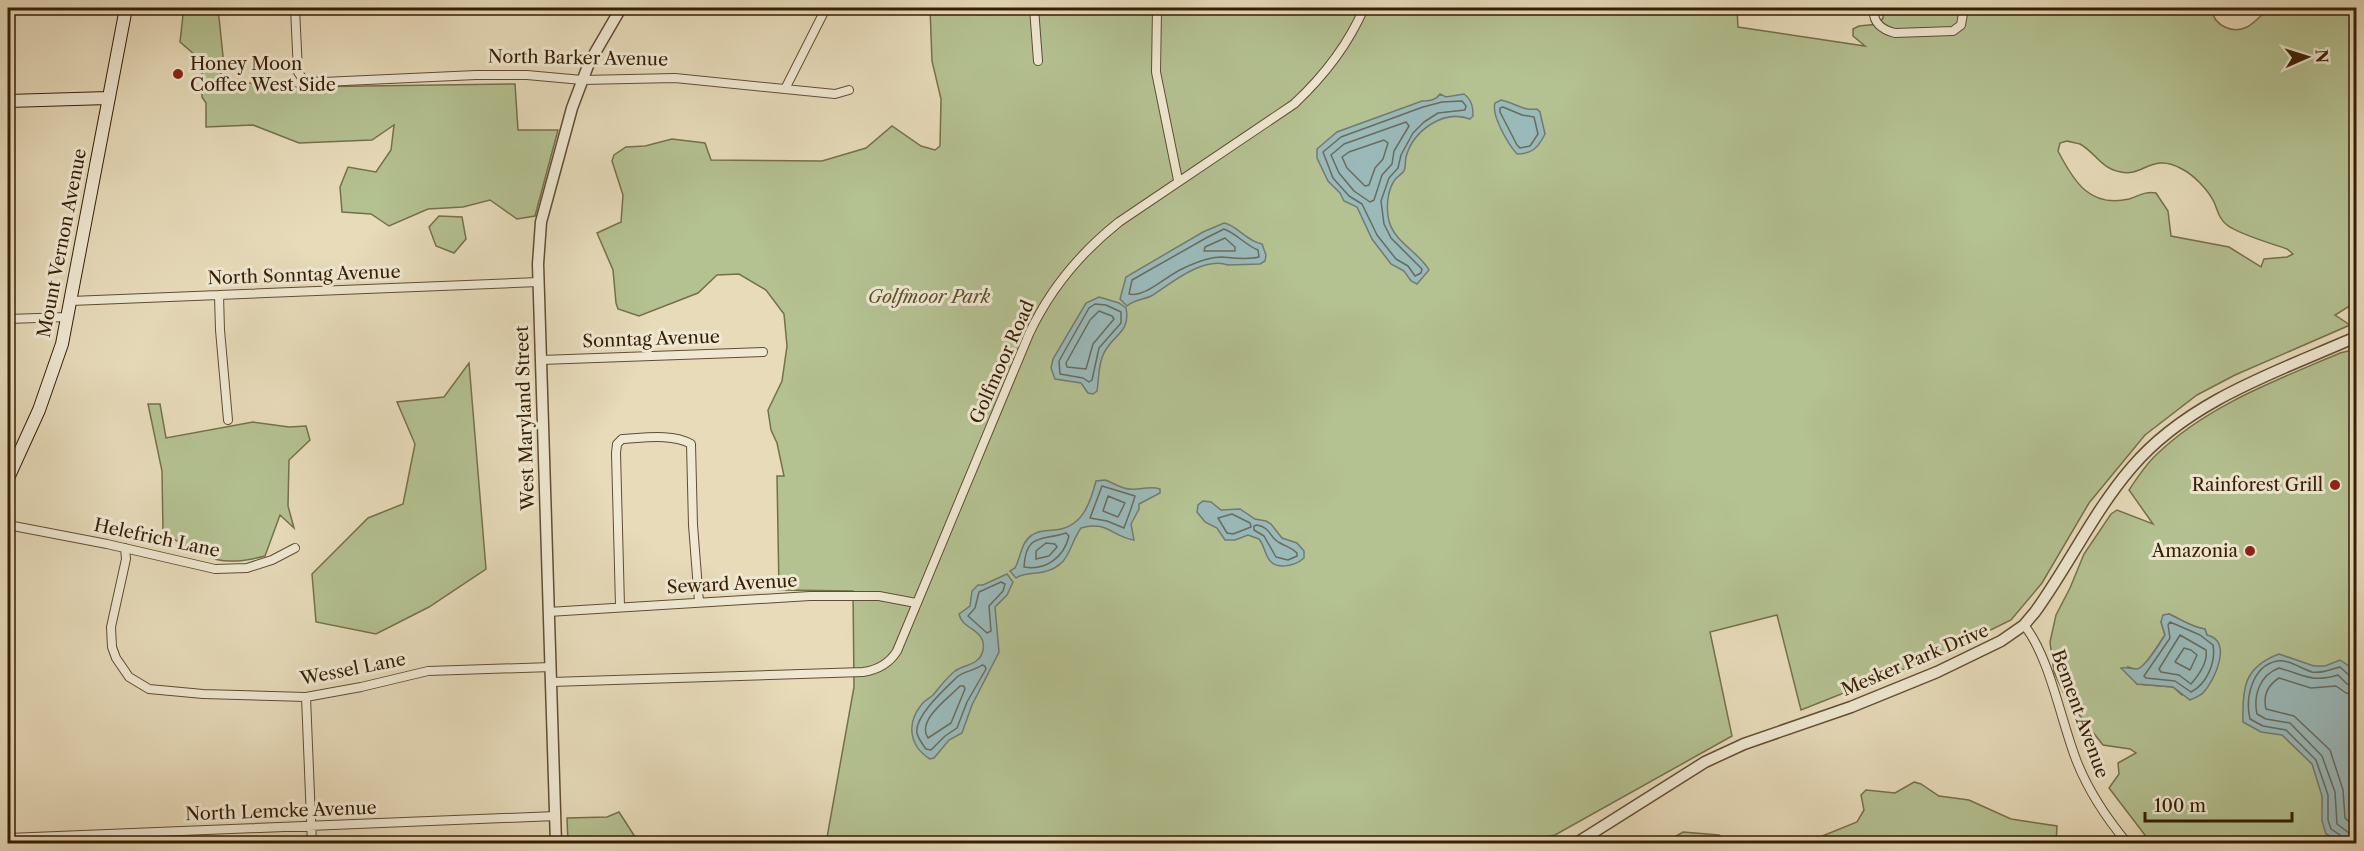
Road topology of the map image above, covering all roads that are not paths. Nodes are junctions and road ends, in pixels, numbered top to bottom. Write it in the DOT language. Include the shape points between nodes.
graph roads {
  1 [pos="126,8"];
  2 [pos="296,8"];
  3 [pos="621,8"];
  4 [pos="825,8"];
  5 [pos="1034,8"];
  6 [pos="1157,8"];
  7 [pos="1364,8"];
  8 [pos="1964,8"];
  9 [pos="1874,11"];
  10 [pos="1038,61"];
  11 [pos="582,80"];
  12 [pos="785,89"];
  13 [pos="849,90"];
  14 [pos="108,98"];
  15 [pos="8,101"];
  16 [pos="1178,180"];
  17 [pos="538,282"];
  18 [pos="219,295"];
  19 [pos="71,301"];
  20 [pos="68,317"];
  21 [pos="8,319"];
  22 [pos="2356,337"];
  23 [pos="763,352"];
  24 [pos="540,360"];
  25 [pos="228,420"];
  26 [pos="8,478"];
  27 [pos="8,525"];
  28 [pos="125,548"];
  29 [pos="296,548"];
  30 [pos="699,602"];
  31 [pos="916,603"];
  32 [pos="620,606"];
  33 [pos="548,612"];
  34 [pos="2024,625"];
  35 [pos="551,667"];
  36 [pos="551,682"];
  37 [pos="306,697"];
  38 [pos="556,816"];
  39 [pos="311,827"];
  40 [pos="163,832"];
  41 [pos="8,838"];
  42 [pos="163,843"];
  43 [pos="312,843"];
  44 [pos="556,843"];
  45 [pos="1575,843"];
  46 [pos="2128,843"];
  1 -- 14 [label="main road, Mount Vernon Avenue"];
  2 -- 11 [label="street, North Barker Avenue" via="298,72 305,81 476,75"];
  3 -- 11 [label="street, West Maryland Street"];
  4 -- 12 [label="street"];
  5 -- 10 [label="street"];
  6 -- 16 [label="street" via="1156,72"];
  7 -- 16 [label="street, Golfmoor Road" via="1351,36 1331,64 1294,104"];
  8 -- 9 [label="street" via="1964,20 1953,31 1895,33 1881,27"];
  11 -- 12 [label="street, North Barker Avenue" via="675,78"];
  11 -- 17 [label="street, West Maryland Street" via="541,222"];
  12 -- 13 [label="street, North Barker Avenue" via="835,94"];
  14 -- 15 [label="main road"];
  14 -- 19 [label="main road, Mount Vernon Avenue"];
  16 -- 31 [label="street, Golfmoor Road" via="1094,242 1056,286 1029,334"];
  17 -- 18 [label="street, North Sonntag Avenue"];
  17 -- 24 [label="street, West Maryland Street"];
  18 -- 19 [label="street, North Sonntag Avenue"];
  18 -- 25 [label="street"];
  19 -- 20 [label="main road, Mount Vernon Avenue"];
  20 -- 21 [label="street"];
  20 -- 26 [label="main road, Mount Vernon Avenue" via="39,410"];
  22 -- 34 [label="street, Mesker Park Drive" via="2241,388 2193,415 2154,446 2109,496"];
  23 -- 24 [label="street, Sonntag Avenue"];
  24 -- 33 [label="street, West Maryland Street"];
  27 -- 28 [label="street, Helefrich Lane"];
  28 -- 29 [label="street, Helefrich Lane" via="235,570 272,560"];
  28 -- 37 [label="street, Wessel Lane" via="111,627 116,658 129,677 149,689"];
  30 -- 31 [label="street, Seward Avenue" via="879,596"];
  30 -- 32 [label="street, Seward Avenue"];
  30 -- 32 [label="street" via="691,444 683,440 622,439 616,453"];
  31 -- 36 [label="street, Golfmoor Road" via="897,651 888,662 863,672"];
  32 -- 33 [label="street, Seward Avenue"];
  33 -- 35 [label="street, West Maryland Street"];
  34 -- 45 [label="street, Mesker Park Drive" via="1987,649 1929,676 1724,752"];
  34 -- 46 [label="street, Bement Avenue" via="2036,643 2087,785"];
  35 -- 36 [label="street, West Maryland Street"];
  35 -- 37 [label="street, Wessel Lane" via="428,671"];
  36 -- 38 [label="street, West Maryland Street"];
  37 -- 39 [label="street"];
  38 -- 39 [label="street, North Lemcke Avenue"];
  38 -- 44 [label="street, West Maryland Street"];
  39 -- 40 [label="street, North Lemcke Avenue"];
  39 -- 43 [label="street"];
  40 -- 41 [label="street, North Lemcke Avenue"];
  40 -- 42 [label="street"];
}
